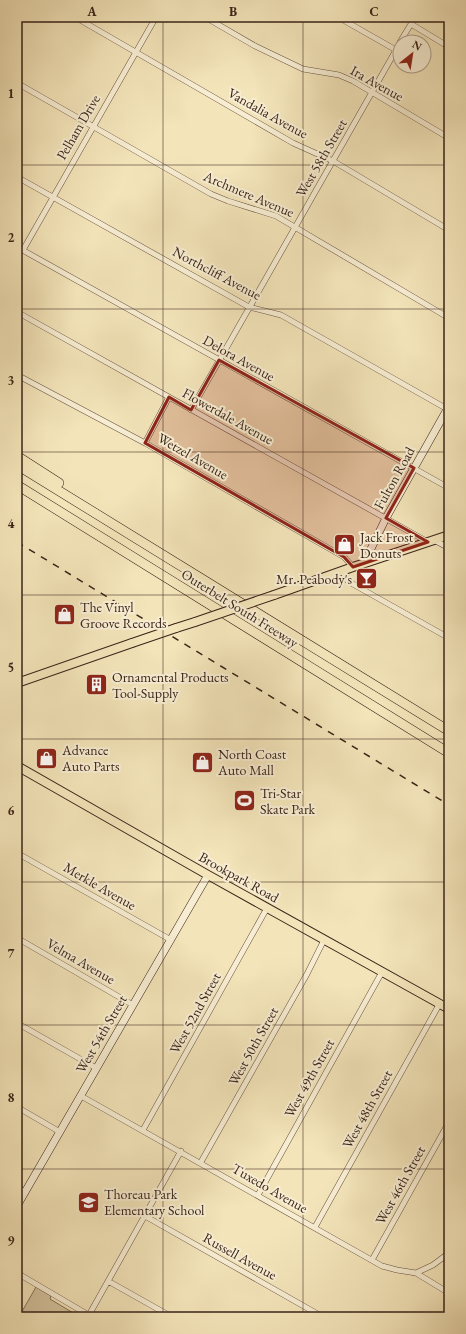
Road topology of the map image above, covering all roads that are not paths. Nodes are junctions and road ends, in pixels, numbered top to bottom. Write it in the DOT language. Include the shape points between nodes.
graph roads {
  1 [pos="75,17"];
  2 [pos="156,17"];
  3 [pos="205,17"];
  4 [pos="338,17"];
  5 [pos="405,34"];
  6 [pos="428,34"];
  7 [pos="432,37"];
  8 [pos="449,47"];
  9 [pos="392,48"];
  10 [pos="135,52"];
  11 [pos="392,57"];
  12 [pos="17,83"];
  13 [pos="372,92"];
  14 [pos="93,126"];
  15 [pos="449,138"];
  16 [pos="334,161"];
  17 [pos="17,177"];
  18 [pos="52,197"];
  19 [pos="295,227"];
  20 [pos="449,230"];
  21 [pos="17,247"];
  22 [pos="22,250"];
  23 [pos="249,307"];
  24 [pos="17,312"];
  25 [pos="449,318"];
  26 [pos="219,360"];
  27 [pos="17,375"];
  28 [pos="170,397"];
  29 [pos="448,408"];
  30 [pos="191,410"];
  31 [pos="145,442"];
  32 [pos="17,456"];
  33 [pos="17,465"];
  34 [pos="414,468"];
  35 [pos="17,485"];
  36 [pos="449,488"];
  37 [pos="386,518"];
  38 [pos="110,521"];
  39 [pos="449,534"];
  40 [pos="431,541"];
  41 [pos="449,548"];
  42 [pos="364,563"];
  43 [pos="353,566"];
  44 [pos="342,570"];
  45 [pos="449,638"];
  46 [pos="17,683"];
  47 [pos="449,731"];
  48 [pos="449,753"];
  49 [pos="17,766"];
  50 [pos="17,853"];
  51 [pos="208,875"];
  52 [pos="268,908"];
  53 [pos="17,938"];
  54 [pos="170,940"];
  55 [pos="324,940"];
  56 [pos="382,972"];
  57 [pos="440,1003"];
  58 [pos="133,1005"];
  59 [pos="449,1008"];
  60 [pos="17,1022"];
  61 [pos="96,1068"];
  62 [pos="81,1096"];
  63 [pos="17,1107"];
  64 [pos="449,1122"];
  65 [pos="143,1130"];
  66 [pos="60,1132"];
  67 [pos="181,1151"];
  68 [pos="201,1162"];
  69 [pos="17,1188"];
  70 [pos="25,1192"];
  71 [pos="258,1195"];
  72 [pos="17,1206"];
  73 [pos="145,1216"];
  74 [pos="315,1227"];
  75 [pos="449,1253"];
  76 [pos="372,1260"];
  77 [pos="416,1273"];
  78 [pos="17,1274"];
  79 [pos="108,1281"];
  80 [pos="449,1293"];
  81 [pos="91,1316"];
  82 [pos="172,1317"];
  83 [pos="323,1317"];
  1 -- 10 [label="street, Vandalia Avenue"];
  2 -- 10 [label="street, Pelham Drive"];
  3 -- 13 [label="street, Ira Avenue" via="272,55 303,69 339,75"];
  4 -- 9 [label="street"];
  5 -- 6 [label="street, West 58th Street" via="411,24"];
  7 -- 8 [label="street, West 58th Street"];
  10 -- 14 [label="street, Pelham Drive"];
  10 -- 16 [label="street, Vandalia Avenue" via="292,143"];
  11 -- 13 [label="street, West 58th Street"];
  12 -- 14 [label="street, Archmere Avenue"];
  13 -- 15 [label="street, Ira Avenue"];
  13 -- 16 [label="street, West 58th Street"];
  14 -- 18 [label="street, Pelham Drive"];
  14 -- 19 [label="street, Archmere Avenue" via="211,194 276,216"];
  16 -- 19 [label="street, West 58th Street"];
  16 -- 20 [label="street, Vandalia Avenue"];
  17 -- 18 [label="street, Northcliff Avenue"];
  18 -- 22 [label="street, Pelham Drive"];
  18 -- 23 [label="street, Northcliff Avenue"];
  19 -- 23 [label="street, West 58th Street"];
  19 -- 25 [label="street, Archmere Avenue"];
  21 -- 22 [label="street, Delora Avenue"];
  22 -- 26 [label="street, Delora Avenue"];
  23 -- 26 [label="street, West 58th Street"];
  23 -- 29 [label="street, Northcliff Avenue" via="280,314"];
  24 -- 28 [label="street, Flowerdale Avenue"];
  26 -- 30 [label="street, West 58th Street"];
  26 -- 34 [label="street, Delora Avenue"];
  27 -- 31 [label="street, Wetzel Avenue"];
  28 -- 30 [label="street, Flowerdale Avenue"];
  28 -- 31 [label="street"];
  29 -- 34 [label="street, Fulton Road"];
  30 -- 37 [label="street, Flowerdale Avenue"];
  31 -- 43 [label="street, Wetzel Avenue" via="344,557"];
  32 -- 38 [label="highway"];
  33 -- 38 [label="highway, Outerbelt South Freeway"];
  34 -- 36 [label="street, Delora Avenue"];
  34 -- 37 [label="street, Fulton Road"];
  35 -- 48 [label="highway, Outerbelt South Freeway"];
  37 -- 40 [label="street, Flowerdale Avenue"];
  37 -- 42 [label="street, Fulton Road"];
  38 -- 47 [label="highway, Outerbelt South Freeway"];
  39 -- 40 [label="main road"];
  40 -- 41 [label="street, Flowerdale Avenue"];
  40 -- 42 [label="main road"];
  42 -- 43 [label="main road"];
  43 -- 44 [label="main road"];
  44 -- 45 [label="street" via="351,583"];
  44 -- 46 [label="main road, bridge"];
  49 -- 51 [label="main road, Brookpark Road"];
  50 -- 54 [label="street, Merkle Avenue"];
  51 -- 52 [label="main road, Brookpark Road"];
  51 -- 54 [label="street, West 54th Street"];
  52 -- 55 [label="main road, Brookpark Road"];
  52 -- 65 [label="street, West 52nd Street"];
  53 -- 58 [label="street, Velma Avenue"];
  54 -- 58 [label="street, West 54th Street"];
  55 -- 56 [label="main road, Brookpark Road"];
  55 -- 68 [label="street, West 50th Street"];
  56 -- 57 [label="main road, Brookpark Road"];
  56 -- 71 [label="street, West 49th Street"];
  57 -- 59 [label="main road, Brookpark Road"];
  57 -- 74 [label="street, West 48th Street"];
  58 -- 61 [label="street, West 54th Street"];
  60 -- 61 [label="street"];
  61 -- 62 [label="street, West 54th Street"];
  62 -- 65 [label="street, Tuxedo Avenue"];
  62 -- 66 [label="street, West 54th Street"];
  63 -- 66 [label="street"];
  64 -- 76 [label="street, West 46th Street"];
  65 -- 67 [label="street, Tuxedo Avenue"];
  66 -- 70 [label="street, West 54th Street"];
  67 -- 68 [label="street, Tuxedo Avenue"];
  67 -- 73 [label="street"];
  68 -- 71 [label="street, Tuxedo Avenue"];
  69 -- 70 [label="street"];
  70 -- 72 [label="street, West 54th Street"];
  71 -- 74 [label="street, Tuxedo Avenue"];
  73 -- 79 [label="street"];
  73 -- 83 [label="street, Russell Avenue"];
  74 -- 76 [label="street, Tuxedo Avenue"];
  75 -- 77 [label="street"];
  76 -- 77 [label="street, Tuxedo Avenue" via="382,1266"];
  77 -- 80 [label="street, Tuxedo Avenue"];
  78 -- 81 [label="street"];
  79 -- 81 [label="street"];
  79 -- 82 [label="street"];
}
